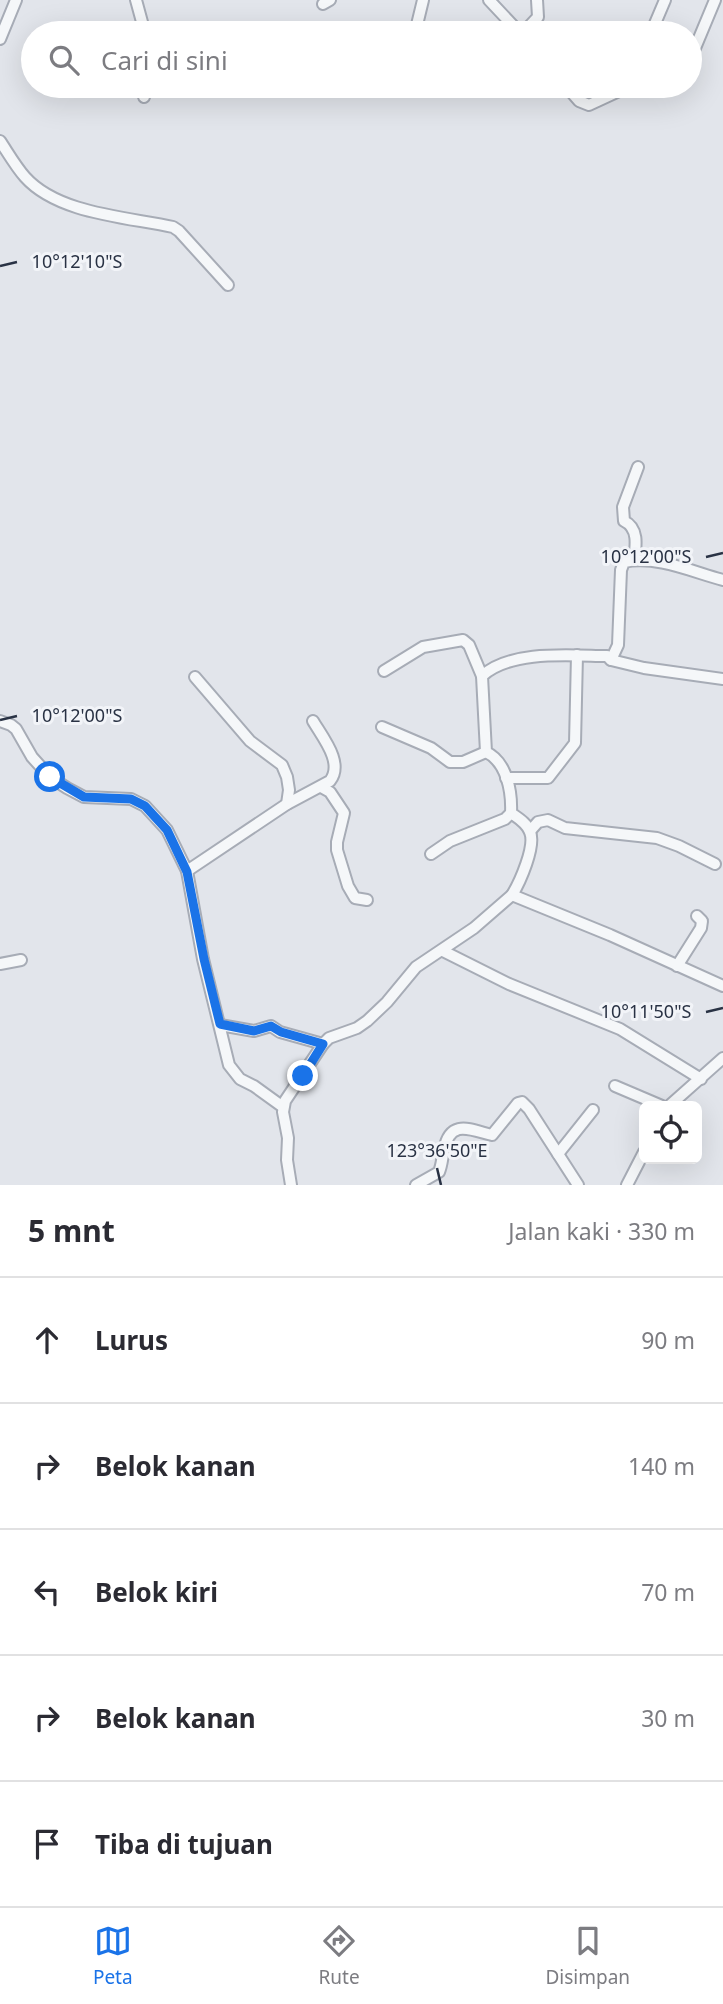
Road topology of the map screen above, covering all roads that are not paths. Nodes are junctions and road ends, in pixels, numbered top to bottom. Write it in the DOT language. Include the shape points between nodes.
graph roads {
  1 [pos="16,0"];
  2 [pos="136,0"];
  3 [pos="423,0"];
  4 [pos="489,0"];
  5 [pos="537,0"];
  6 [pos="665,0"];
  7 [pos="715,0"];
  8 [pos="142,21"];
  9 [pos="418,21"];
  10 [pos="510,21"];
  11 [pos="535,21"];
  12 [pos="656,21"];
  13 [pos="702,31"];
  14 [pos="0,39"];
  15 [pos="576,98"];
  16 [pos="603,98"];
  17 [pos="0,141"];
  18 [pos="228,285"];
  19 [pos="638,467"];
  20 [pos="634,560"];
  21 [pos="723,580"];
  22 [pos="577,655"];
  23 [pos="611,660"];
  24 [pos="384,671"];
  25 [pos="482,676"];
  26 [pos="195,677"];
  27 [pos="723,679"];
  28 [pos="0,721"];
  29 [pos="313,722"];
  30 [pos="382,727"];
  31 [pos="486,752"];
  32 [pos="506,778"];
  33 [pos="321,787"];
  34 [pos="287,804"];
  35 [pos="511,813"];
  36 [pos="530,831"];
  37 [pos="431,854"];
  38 [pos="715,864"];
  39 [pos="187,872"];
  40 [pos="512,895"];
  41 [pos="367,900"];
  42 [pos="696,916"];
  43 [pos="443,951"];
  44 [pos="22,960"];
  45 [pos="0,964"];
  46 [pos="677,966"];
  47 [pos="723,986"];
  48 [pos="220,1024"];
  49 [pos="323,1044"];
  50 [pos="723,1058"];
  51 [pos="701,1079"];
  52 [pos="615,1086"];
  53 [pos="650,1101"];
  54 [pos="675,1101"];
  55 [pos="283,1107"];
  56 [pos="593,1110"];
  57 [pos="558,1154"];
  58 [pos="639,1162"];
  59 [pos="291,1185"];
  60 [pos="416,1185"];
  61 [pos="578,1185"];
  62 [pos="628,1185"];
  1 -- 14 [label="street"];
  2 -- 8 [label="street"];
  3 -- 9 [label="street"];
  4 -- 10 [label="street"];
  5 -- 11 [label="street"];
  6 -- 12 [label="street"];
  7 -- 13 [label="street"];
  15 -- 16 [label="street" via="589,104"];
  17 -- 18 [label="street" via="25,177 47,195 173,228"];
  19 -- 20 [label="street" via="622,513 635,533"];
  20 -- 21 [label="street"];
  20 -- 23 [label="street" via="621,567 618,645"];
  22 -- 23 [label="street"];
  22 -- 25 [label="street" via="529,657 499,665"];
  22 -- 32 [label="street" via="576,737 570,751 548,778"];
  23 -- 27 [label="street"];
  24 -- 25 [label="street" via="424,648 463,640"];
  25 -- 31 [label="street"];
  26 -- 34 [label="street" via="250,741 282,765 289,790"];
  28 -- 39 [label="street" via="16,729 32,757 67,788 84,797 124,798 145,806 167,830"];
  29 -- 33 [label="street" via="330,747 336,770"];
  30 -- 31 [label="street" via="431,748 450,762"];
  31 -- 32 [label="street"];
  32 -- 35 [label="street"];
  33 -- 34 [label="street"];
  33 -- 41 [label="street" via="344,813 337,842 348,886 355,898"];
  34 -- 39 [label="street"];
  35 -- 36 [label="street"];
  35 -- 37 [label="street"];
  36 -- 38 [label="street" via="538,822 548,820 565,828 657,838"];
  36 -- 40 [label="street" via="527,862"];
  39 -- 48 [label="street"];
  40 -- 43 [label="street"];
  40 -- 46 [label="street"];
  42 -- 46 [label="street" via="702,928"];
  43 -- 49 [label="street" via="416,967 367,1021"];
  43 -- 51 [label="street" via="509,984 620,1029"];
  44 -- 45 [label="street"];
  46 -- 47 [label="street"];
  48 -- 49 [label="street" via="254,1031 271,1026"];
  48 -- 55 [label="street" via="234,1074"];
  49 -- 55 [label="street"];
  50 -- 51 [label="street"];
  51 -- 54 [label="street"];
  52 -- 53 [label="street"];
  55 -- 59 [label="street"];
  56 -- 57 [label="street"];
  57 -- 60 [label="street" via="520,1102 492,1135 472,1128 456,1130 444,1146 439,1172"];
  57 -- 61 [label="street"];
  58 -- 62 [label="street"];
}
